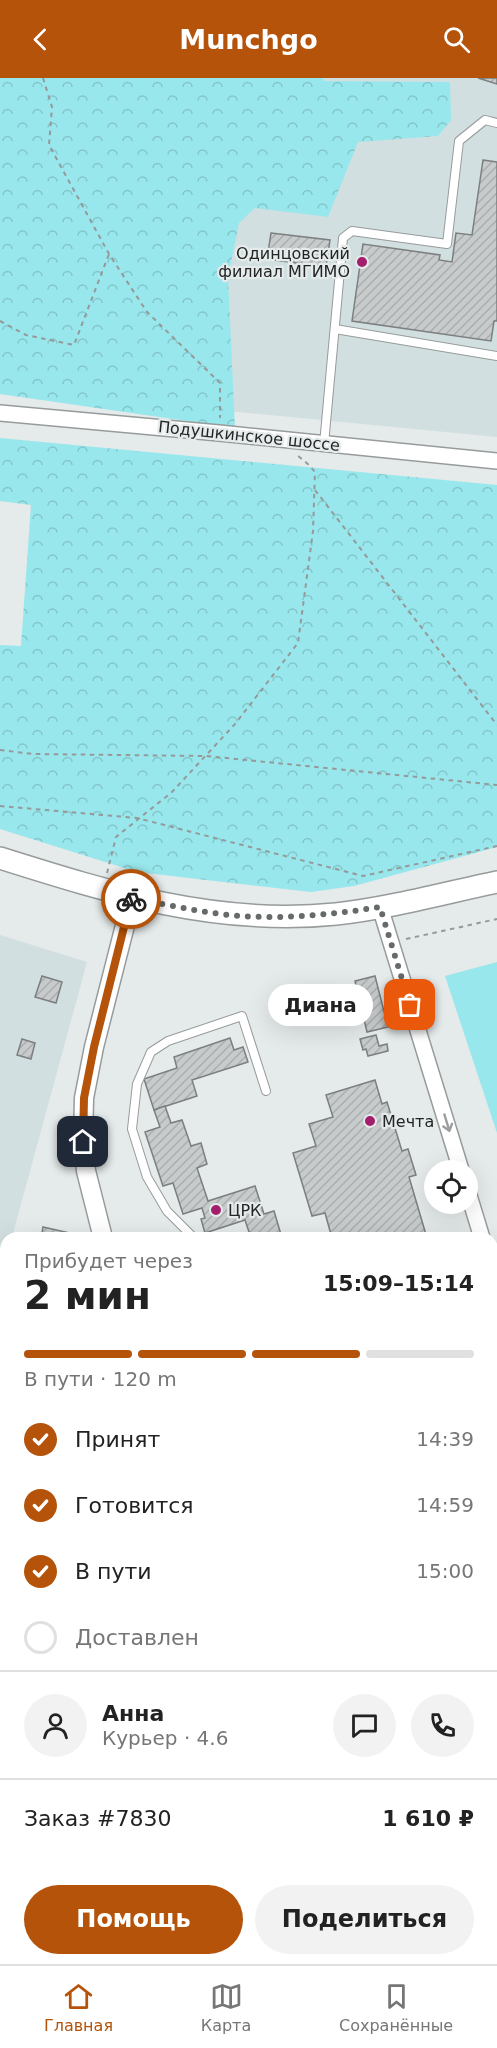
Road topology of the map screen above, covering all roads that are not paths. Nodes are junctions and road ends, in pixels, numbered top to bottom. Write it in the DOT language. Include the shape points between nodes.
graph roads {
  1 [pos="497,123"];
  2 [pos="335,329"];
  3 [pos="497,356"];
  4 [pos="0,413"];
  5 [pos="324,444"];
  6 [pos="497,461"];
  7 [pos="0,858"];
  8 [pos="497,882"];
  9 [pos="132,898"];
  10 [pos="380,907"];
  11 [pos="266,1091"];
  12 [pos="458,1160"];
  13 [pos="475,1214"];
  14 [pos="101,1232"];
  15 [pos="188,1232"];
  16 [pos="480,1232"];
  1 -- 2 [label="lane" via="485,120 459,141 447,244 352,231 343,238"];
  2 -- 3 [label="lane"];
  2 -- 5 [label="lane"];
  4 -- 5 [label="street, Подушкинское шоссе"];
  5 -- 6 [label="street, Подушкинское шоссе"];
  7 -- 9 [label="main road"];
  8 -- 10 [label="main road"];
  9 -- 10 [label="main road" via="198,911 258,917 336,914"];
  9 -- 14 [label="street" via="84,1098 86,1171"];
  10 -- 12 [label="street, one-way"];
  11 -- 15 [label="lane" via="242,1016 168,1041 152,1052 142,1070 132,1129 147,1177 167,1211"];
  13 -- 16 [label="street"];
}
